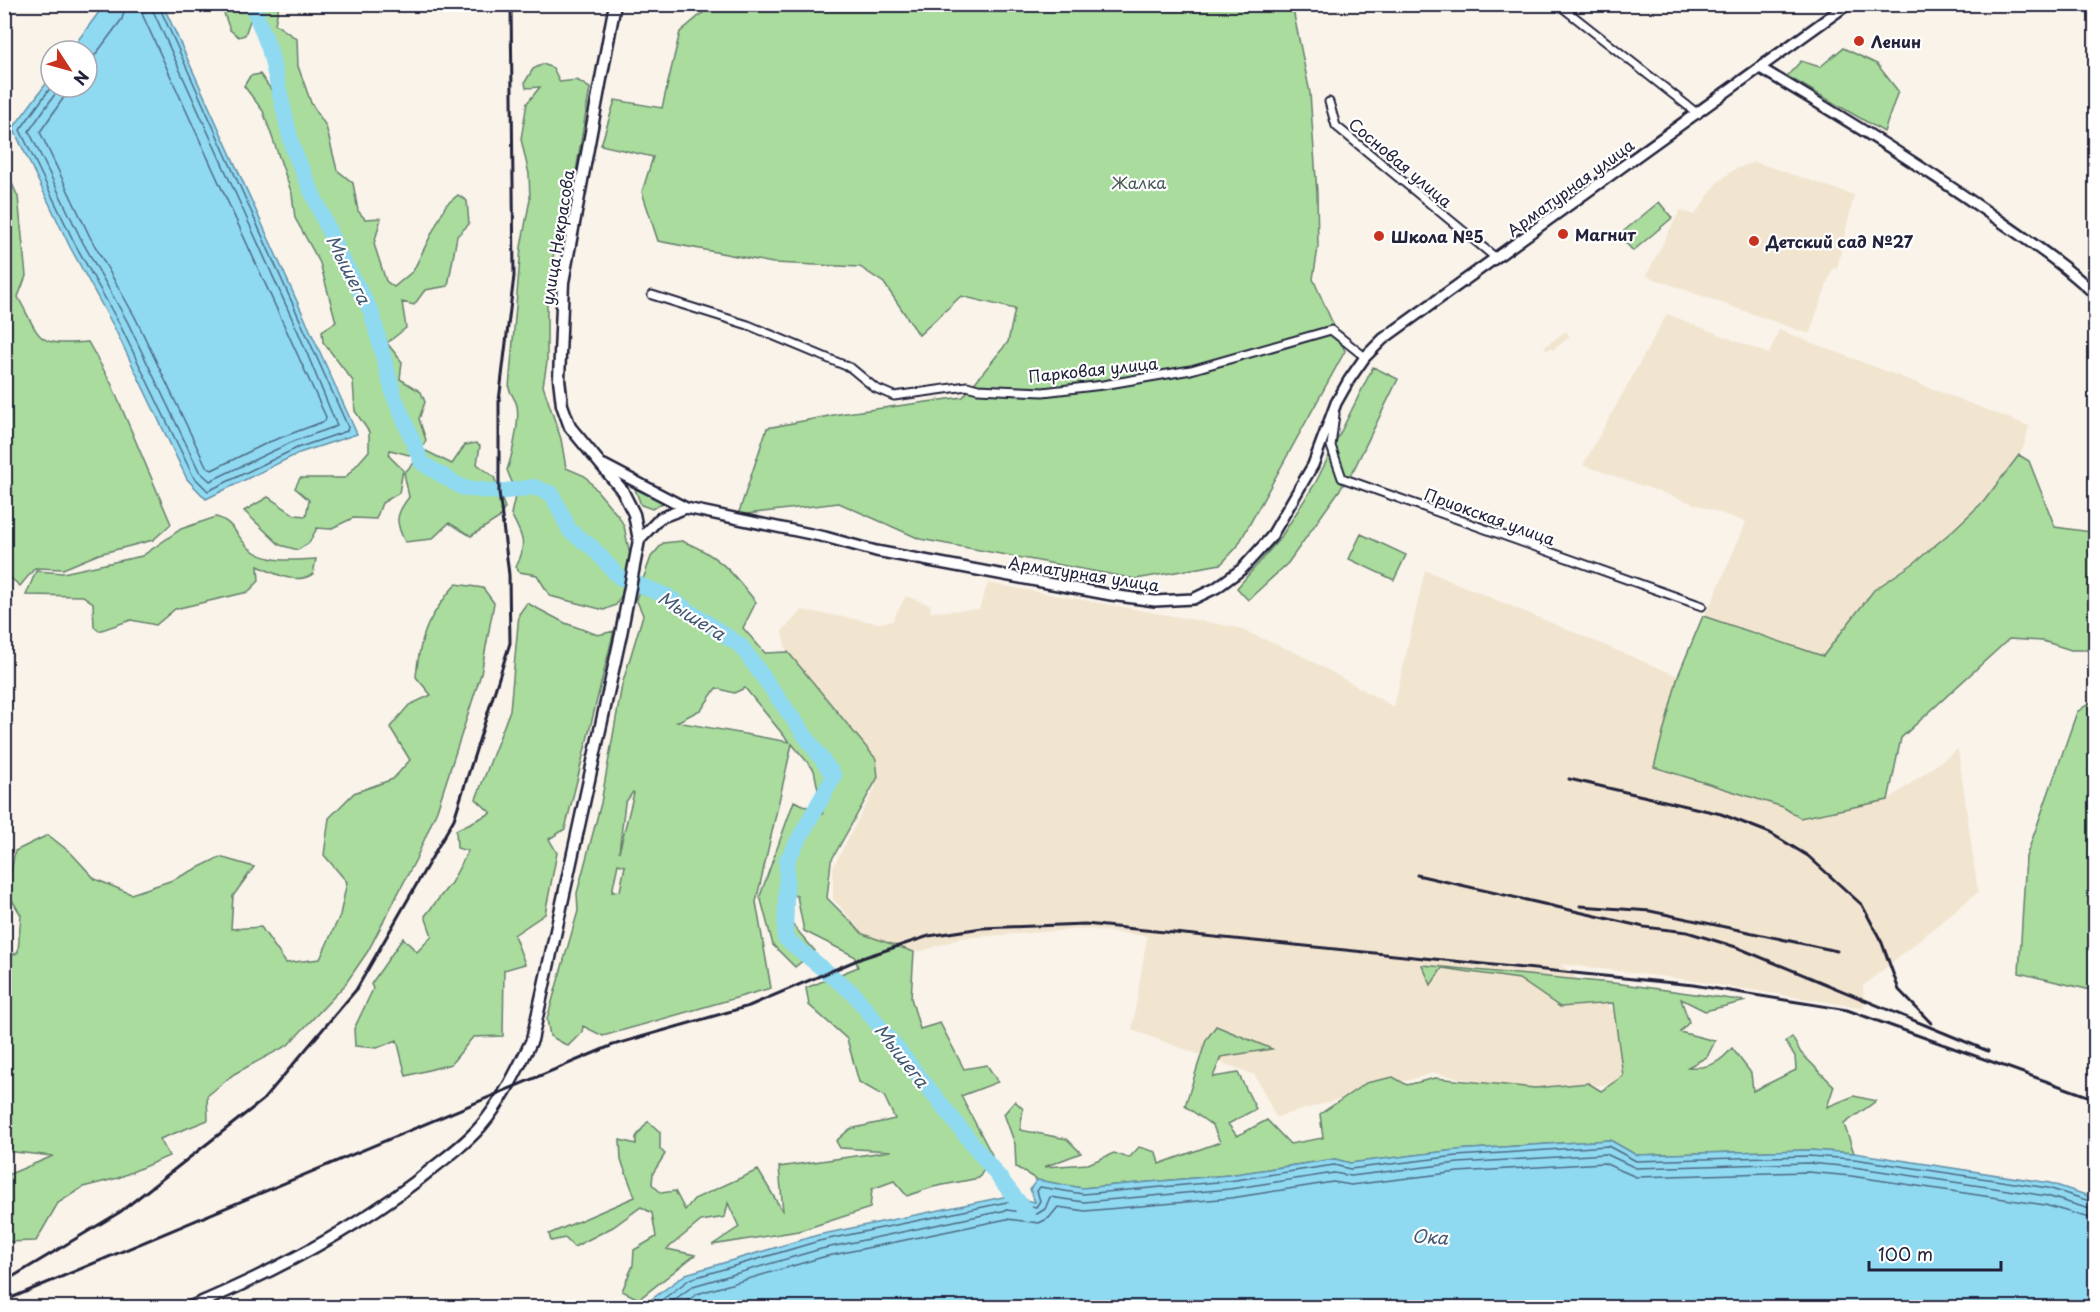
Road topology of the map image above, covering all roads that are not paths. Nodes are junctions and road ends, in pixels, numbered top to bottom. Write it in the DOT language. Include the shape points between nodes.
graph roads {
  1 [pos="615,4"];
  2 [pos="1558,4"];
  3 [pos="1848,4"];
  4 [pos="1760,68"];
  5 [pos="1329,102"];
  6 [pos="1698,114"];
  7 [pos="1496,258"];
  8 [pos="652,295"];
  9 [pos="2096,295"];
  10 [pos="1365,357"];
  11 [pos="1336,403"];
  12 [pos="602,464"];
  13 [pos="686,508"];
  14 [pos="639,540"];
  15 [pos="1702,606"];
  16 [pos="188,1308"];
  1 -- 12 [label="main road, улица Некрасова" via="563,282 559,380 570,427"];
  2 -- 6 [label="street"];
  3 -- 4 [label="street, Арматурная улица"];
  4 -- 6 [label="street, Арматурная улица"];
  4 -- 9 [label="street" via="1954,189"];
  5 -- 7 [label="street, Сосновая улица" via="1336,126"];
  6 -- 7 [label="street, Арматурная улица"];
  7 -- 10 [label="street, Арматурная улица" via="1405,321"];
  8 -- 10 [label="street, Парковая улица" via="748,326 851,368 874,388 894,396 967,386 1043,392 1103,385 1191,370 1331,330"];
  10 -- 11 [label="street, Арматурная улица"];
  11 -- 13 [label="street, Арматурная улица" via="1313,465 1271,537 1242,570 1193,599 1155,601 1110,595 876,551"];
  11 -- 15 [label="street, Приокская улица" via="1331,446 1342,478"];
  12 -- 13 [label="street, улица Некрасова"];
  12 -- 14 [label="main road, улица Некрасова" via="629,502"];
  13 -- 14 [label="street" via="660,518"];
  14 -- 16 [label="main road, улица Некрасова" via="537,1020 532,1040 507,1091 468,1140 382,1208 292,1258"];
}
